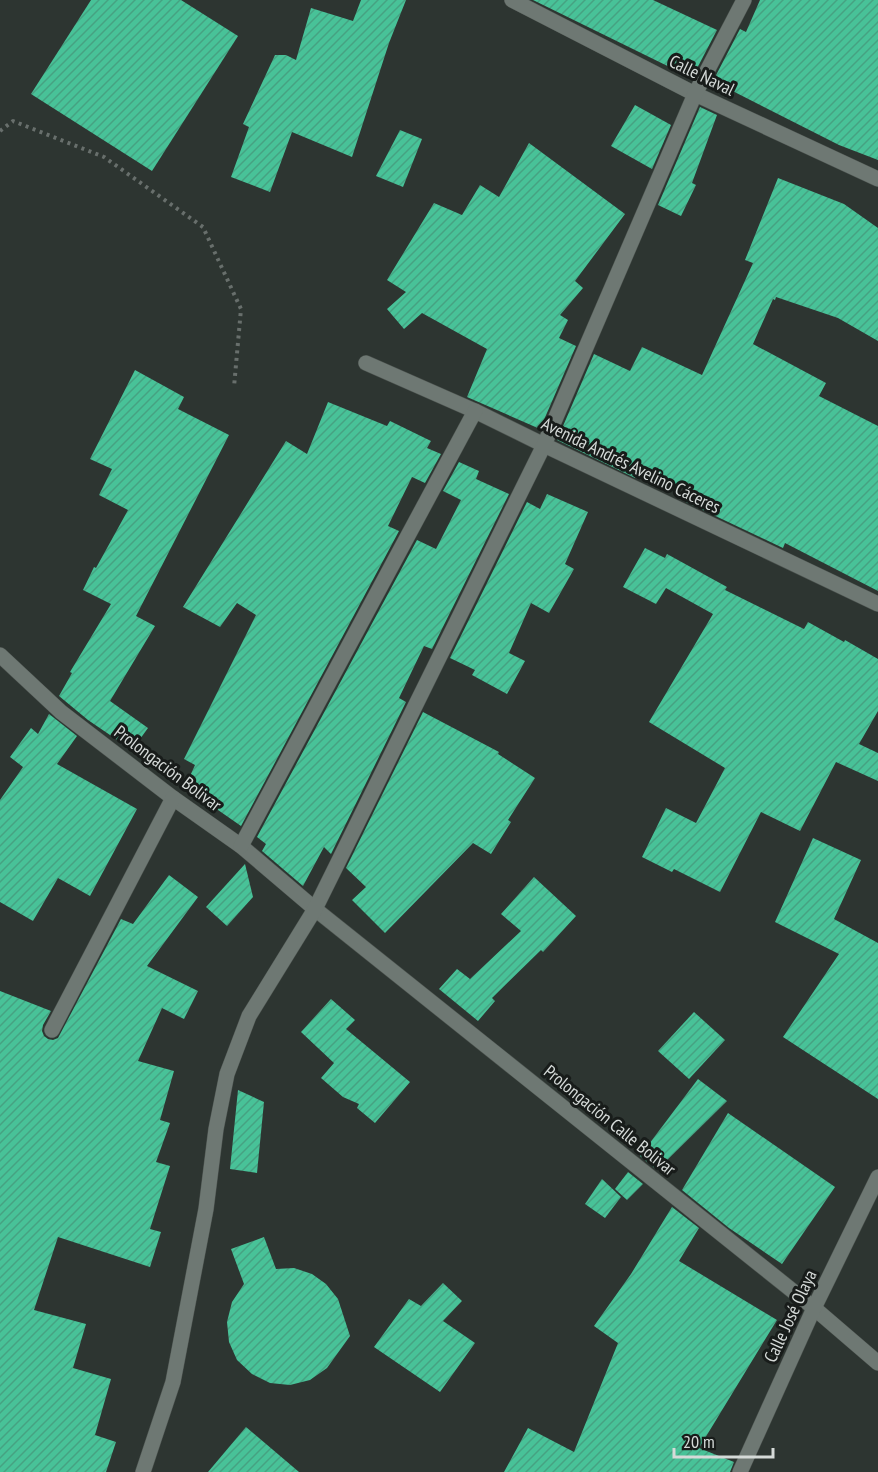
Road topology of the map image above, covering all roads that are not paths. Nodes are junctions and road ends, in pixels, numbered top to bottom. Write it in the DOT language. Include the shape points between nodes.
graph roads {
  1 [pos="512,0"];
  2 [pos="744,0"];
  3 [pos="695,94"];
  4 [pos="878,179"];
  5 [pos="366,363"];
  6 [pos="475,411"];
  7 [pos="544,445"];
  8 [pos="878,604"];
  9 [pos="0,655"];
  10 [pos="173,798"];
  11 [pos="240,846"];
  12 [pos="315,909"];
  13 [pos="52,1030"];
  14 [pos="878,1177"];
  15 [pos="814,1308"];
  16 [pos="878,1363"];
  17 [pos="143,1472"];
  18 [pos="740,1472"];
  1 -- 3 [label="street, Calle Naval"];
  2 -- 3 [label="street"];
  3 -- 4 [label="street, Calle Naval"];
  3 -- 7 [label="street"];
  5 -- 6 [label="street, Avenida Andrés Avelino Cáceres"];
  6 -- 7 [label="street, Avenida Andrés Avelino Cáceres"];
  6 -- 11 [label="street"];
  7 -- 8 [label="street, Avenida Andrés Avelino Cáceres"];
  7 -- 12 [label="street"];
  9 -- 10 [label="street, Prolongación Bolivar" via="61,712"];
  10 -- 11 [label="street, Prolongación Bolivar"];
  10 -- 13 [label="street"];
  11 -- 12 [label="street, Prolongación Bolivar"];
  12 -- 15 [label="street, Prolongación Calle Bolivar"];
  12 -- 17 [label="street" via="249,1016 227,1074 206,1209 172,1382"];
  14 -- 15 [label="street, Calle José Olaya"];
  15 -- 16 [label="street, Prolongación Calle Bolivar"];
  15 -- 18 [label="street, Calle José Olaya"];
}
